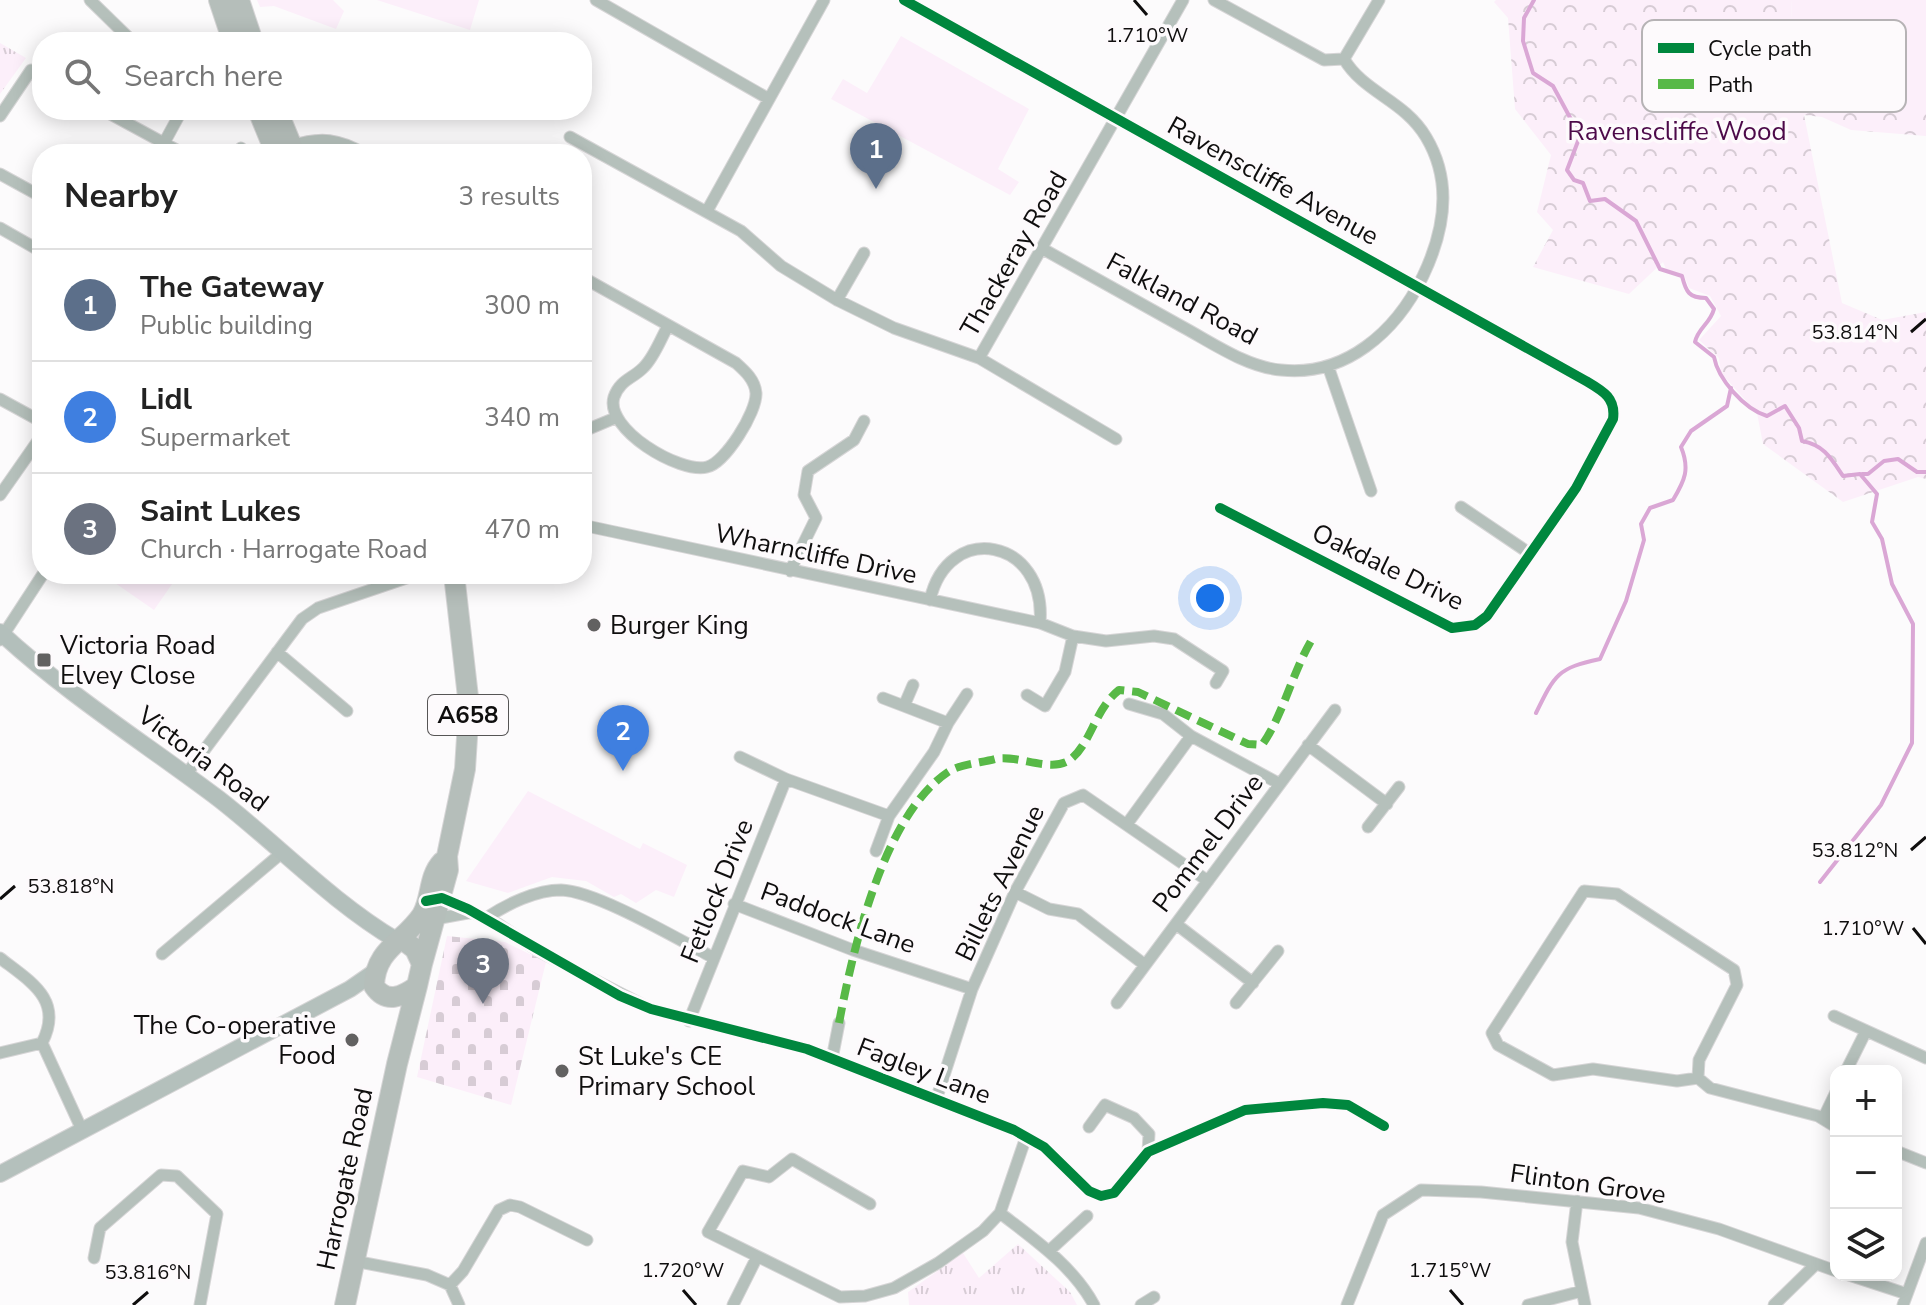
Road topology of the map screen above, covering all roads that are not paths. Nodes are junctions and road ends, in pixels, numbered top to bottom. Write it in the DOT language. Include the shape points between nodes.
graph roads {
  1 [pos="90,0"];
  2 [pos="219,0"];
  3 [pos="239,0"];
  4 [pos="596,0"];
  5 [pos="824,0"];
  6 [pos="904,0"];
  7 [pos="1183,0"];
  8 [pos="1214,0"];
  9 [pos="1379,0"];
  10 [pos="123,32"];
  11 [pos="230,32"];
  12 [pos="250,32"];
  13 [pos="1344,59"];
  14 [pos="32,71"];
  15 [pos="769,99"];
  16 [pos="0,116"];
  17 [pos="1115,119"];
  18 [pos="121,120"];
  19 [pos="177,120"];
  20 [pos="265,120"];
  21 [pos="280,120"];
  22 [pos="570,137"];
  23 [pos="164,143"];
  24 [pos="283,144"];
  25 [pos="286,144"];
  26 [pos="301,144"];
  27 [pos="346,144"];
  28 [pos="583,144"];
  29 [pos="592,149"];
  30 [pos="0,174"];
  31 [pos="32,192"];
  32 [pos="707,211"];
  33 [pos="0,228"];
  34 [pos="32,246"];
  35 [pos="1043,249"];
  36 [pos="864,253"];
  37 [pos="592,283"];
  38 [pos="1417,288"];
  39 [pos="837,300"];
  40 [pos="668,326"];
  41 [pos="979,358"];
  42 [pos="1328,366"];
  43 [pos="0,399"];
  44 [pos="1614,407"];
  45 [pos="32,417"];
  46 [pos="615,418"];
  47 [pos="864,421"];
  48 [pos="592,428"];
  49 [pos="1116,439"];
  50 [pos="32,449"];
  51 [pos="1371,491"];
  52 [pos="0,495"];
  53 [pos="1461,507"];
  54 [pos="1220,508"];
  55 [pos="592,527"];
  56 [pos="1529,553"];
  57 [pos="790,571"];
  58 [pos="36,584"];
  59 [pos="389,584"];
  60 [pos="455,584"];
  61 [pos="930,600"];
  62 [pos="1040,623"];
  63 [pos="1,636"];
  64 [pos="1073,636"];
  65 [pos="277,652"];
  66 [pos="1216,683"];
  67 [pos="913,685"];
  68 [pos="967,694"];
  69 [pos="1027,695"];
  70 [pos="883,698"];
  71 [pos="1129,704"];
  72 [pos="904,706"];
  73 [pos="1335,710"];
  74 [pos="347,711"];
  75 [pos="948,723"];
  76 [pos="1191,736"];
  77 [pos="1308,745"];
  78 [pos="740,757"];
  79 [pos="185,776"];
  80 [pos="786,779"];
  81 [pos="1280,784"];
  82 [pos="1399,787"];
  83 [pos="1387,804"];
  84 [pos="889,816"];
  85 [pos="1127,824"];
  86 [pos="1368,827"];
  87 [pos="284,851"];
  88 [pos="876,851"];
  89 [pos="1208,881"];
  90 [pos="1015,892"];
  91 [pos="734,904"];
  92 [pos="434,906"];
  93 [pos="474,912"];
  94 [pos="486,918"];
  95 [pos="1176,924"];
  96 [pos="374,927"];
  97 [pos="399,940"];
  98 [pos="1278,951"];
  99 [pos="162,954"];
  100 [pos="0,958"];
  101 [pos="714,958"];
  102 [pos="422,964"];
  103 [pos="1145,965"];
  104 [pos="378,977"];
  105 [pos="1253,983"];
  106 [pos="417,986"];
  107 [pos="972,989"];
  108 [pos="1117,1003"];
  109 [pos="1236,1003"];
  110 [pos="1834,1016"];
  111 [pos="689,1021"];
  112 [pos="839,1023"];
  113 [pos="1866,1031"];
  114 [pos="42,1043"];
  115 [pos="0,1053"];
  116 [pos="1926,1058"];
  117 [pos="832,1059"];
  118 [pos="397,1064"];
  119 [pos="1849,1065"];
  120 [pos="1698,1078"];
  121 [pos="936,1100"];
  122 [pos="1830,1104"];
  123 [pos="1823,1119"];
  124 [pos="1830,1123"];
  125 [pos="1384,1126"];
  126 [pos="1089,1127"];
  127 [pos="82,1130"];
  128 [pos="1026,1137"];
  129 [pos="1148,1152"];
  130 [pos="1902,1153"];
  131 [pos="1926,1163"];
  132 [pos="0,1174"];
  133 [pos="1577,1201"];
  134 [pos="870,1204"];
  135 [pos="1000,1213"];
  136 [pos="1087,1216"];
  137 [pos="587,1240"];
  138 [pos="1926,1243"];
  139 [pos="1049,1251"];
  140 [pos="757,1257"];
  141 [pos="94,1258"];
  142 [pos="354,1261"];
  143 [pos="1816,1264"];
  144 [pos="1830,1269"];
  145 [pos="1862,1281"];
  146 [pos="450,1285"];
  147 [pos="1582,1291"];
  148 [pos="1154,1297"];
  149 [pos="1905,1300"];
  150 [pos="845,1301"];
  151 [pos="200,1305"];
  152 [pos="345,1305"];
  153 [pos="459,1305"];
  154 [pos="733,1305"];
  155 [pos="1094,1305"];
  156 [pos="1141,1305"];
  157 [pos="1347,1305"];
  158 [pos="1528,1305"];
  159 [pos="1585,1305"];
  160 [pos="1774,1305"];
  1 -- 10 [label="street"];
  2 -- 11 [label="highway"];
  3 -- 12 [label="highway"];
  4 -- 15 [label="street"];
  5 -- 15 [label="street"];
  6 -- 17 [label="street, Ravenscliffe Avenue"];
  7 -- 17 [label="street, Thackeray Road"];
  8 -- 13 [label="street" via="1324,60"];
  9 -- 13 [label="street"];
  13 -- 38 [label="street, Falkland Road" via="1355,77 1397,102 1426,137 1441,174 1444,212 1435,250"];
  14 -- 16 [label="street"];
  15 -- 32 [label="street"];
  17 -- 35 [label="street, Thackeray Road"];
  17 -- 38 [label="street, Ravenscliffe Avenue"];
  18 -- 23 [label="street"];
  19 -- 23 [label="street"];
  20 -- 24 [label="highway"];
  21 -- 25 [label="highway"];
  22 -- 28 [label="street, Thackeray Road"];
  26 -- 27 [label="street" via="334,138"];
  29 -- 32 [label="street, Thackeray Road"];
  30 -- 31 [label="street"];
  32 -- 39 [label="street, Thackeray Road"];
  33 -- 34 [label="street"];
  35 -- 41 [label="street, Thackeray Road"];
  35 -- 42 [label="street, Falkland Road" via="1243,359 1280,370"];
  36 -- 39 [label="street"];
  37 -- 40 [label="street"];
  38 -- 42 [label="street, Falkland Road" via="1376,341"];
  38 -- 44 [label="street, Ravenscliffe Avenue" via="1604,392"];
  39 -- 41 [label="street, Thackeray Road" via="894,328"];
  40 -- 46 [label="street" via="644,367 623,381 613,400"];
  40 -- 46 [label="street" via="750,375 756,393 733,444 721,461 706,468 682,465 629,434"];
  41 -- 49 [label="street"];
  42 -- 51 [label="street"];
  43 -- 45 [label="street"];
  44 -- 56 [label="street, Oakdale Drive" via="1613,419 1576,488"];
  46 -- 48 [label="street"];
  47 -- 57 [label="street" via="854,440 808,471 804,495 816,518"];
  50 -- 52 [label="street"];
  53 -- 56 [label="street"];
  54 -- 56 [label="street, Oakdale Drive" via="1452,628 1475,625 1487,616"];
  55 -- 57 [label="street, Wharncliffe Drive"];
  57 -- 61 [label="street, Wharncliffe Drive"];
  58 -- 63 [label="street"];
  59 -- 65 [label="street" via="318,608 302,619"];
  60 -- 92 [label="highway, A658" via="469,706 465,769 447,856 435,869"];
  61 -- 62 [label="street, Wharncliffe Drive"];
  61 -- 62 [label="street" via="933,584 949,563 970,551 1001,551 1028,569 1038,585"];
  62 -- 64 [label="street, Wharncliffe Drive"];
  63 -- 79 [label="street, Victoria Road"];
  64 -- 66 [label="street, Wharncliffe Drive" via="1106,641 1174,639 1223,671"];
  64 -- 69 [label="street" via="1065,672 1045,706"];
  65 -- 74 [label="street"];
  65 -- 79 [label="street"];
  67 -- 72 [label="street"];
  68 -- 75 [label="street"];
  70 -- 72 [label="street"];
  71 -- 76 [label="street" via="1163,714"];
  72 -- 75 [label="street"];
  73 -- 77 [label="street, Pommel Drive"];
  75 -- 84 [label="street"];
  76 -- 81 [label="street"];
  76 -- 85 [label="street"];
  77 -- 81 [label="street, Pommel Drive"];
  77 -- 83 [label="street"];
  78 -- 80 [label="street"];
  79 -- 87 [label="street, Victoria Road"];
  80 -- 84 [label="street"];
  80 -- 91 [label="street, Fetlock Drive"];
  81 -- 89 [label="street, Pommel Drive"];
  82 -- 83 [label="street"];
  83 -- 86 [label="street"];
  84 -- 88 [label="street"];
  85 -- 89 [label="street, Billets Avenue"];
  85 -- 90 [label="street, Billets Avenue" via="1083,795 1064,803"];
  87 -- 96 [label="street, Victoria Road"];
  87 -- 99 [label="street"];
  89 -- 95 [label="street, Pommel Drive"];
  90 -- 103 [label="street" via="1049,909 1078,914"];
  90 -- 107 [label="street, Billets Avenue"];
  91 -- 101 [label="street, Fetlock Drive"];
  91 -- 107 [label="street, Paddock Lane"];
  92 -- 93 [label="street, Fagley Lane"];
  92 -- 93 [label="street"];
  92 -- 97 [label="highway, A658"];
  92 -- 102 [label="highway, A658"];
  93 -- 94 [label="street, Fagley Lane"];
  94 -- 101 [label="street" via="524,899 561,890 600,902"];
  94 -- 111 [label="street, Fagley Lane" via="620,996"];
  95 -- 103 [label="street, Pommel Drive"];
  95 -- 105 [label="street"];
  96 -- 97 [label="street, Victoria Road"];
  96 -- 104 [label="street"];
  97 -- 102 [label="highway" via="415,949"];
  97 -- 104 [label="highway"];
  98 -- 105 [label="street"];
  100 -- 114 [label="street" via="38,989 49,1007 50,1028"];
  101 -- 111 [label="street, Fetlock Drive"];
  102 -- 106 [label="highway"];
  103 -- 108 [label="street, Pommel Drive"];
  104 -- 106 [label="highway" via="398,998"];
  104 -- 118 [label="highway" via="396,1026"];
  104 -- 127 [label="main road"];
  105 -- 109 [label="street"];
  106 -- 118 [label="highway"];
  107 -- 121 [label="street, Billets Avenue"];
  110 -- 113 [label="street"];
  111 -- 117 [label="street, Fagley Lane"];
  112 -- 117 [label="street"];
  113 -- 116 [label="street"];
  113 -- 119 [label="street"];
  114 -- 115 [label="street"];
  114 -- 127 [label="street"];
  117 -- 121 [label="street, Fagley Lane"];
  118 -- 142 [label="highway, Harrogate Road"];
  120 -- 120 [label="street" via="1699,1060 1737,985 1734,970 1617,894 1584,891 1492,1033 1498,1045 1553,1075 1593,1069 1677,1081"];
  120 -- 123 [label="street" via="1710,1088"];
  121 -- 128 [label="street, Fagley Lane"];
  122 -- 123 [label="street"];
  123 -- 124 [label="street"];
  125 -- 129 [label="street, Fagley Lane" via="1348,1105 1275,1106 1245,1110"];
  126 -- 129 [label="street" via="1105,1105 1134,1118 1149,1134"];
  127 -- 132 [label="main road"];
  128 -- 129 [label="street, Fagley Lane" via="1101,1196 1114,1193"];
  128 -- 135 [label="street"];
  130 -- 131 [label="street"];
  133 -- 143 [label="street, Flinton Grove" via="1639,1208"];
  133 -- 147 [label="street" via="1572,1242"];
  133 -- 157 [label="street, Flinton Grove" via="1421,1190 1383,1215"];
  134 -- 140 [label="street" via="792,1159 769,1177 743,1171 708,1232"];
  135 -- 139 [label="street"];
  135 -- 150 [label="street" via="938,1263 894,1288"];
  136 -- 139 [label="street"];
  137 -- 146 [label="street" via="510,1205 499,1210"];
  138 -- 149 [label="street"];
  139 -- 155 [label="street" via="1084,1286"];
  140 -- 150 [label="street"];
  140 -- 154 [label="street"];
  141 -- 151 [label="street" via="100,1228 115,1212 161,1175 177,1176 217,1214"];
  142 -- 146 [label="street" via="427,1275"];
  142 -- 152 [label="highway, Harrogate Road"];
  143 -- 144 [label="street, Flinton Grove"];
  143 -- 160 [label="street"];
  145 -- 149 [label="street"];
  146 -- 153 [label="street"];
  147 -- 158 [label="street"];
  147 -- 159 [label="street"];
  148 -- 156 [label="street"];
}
